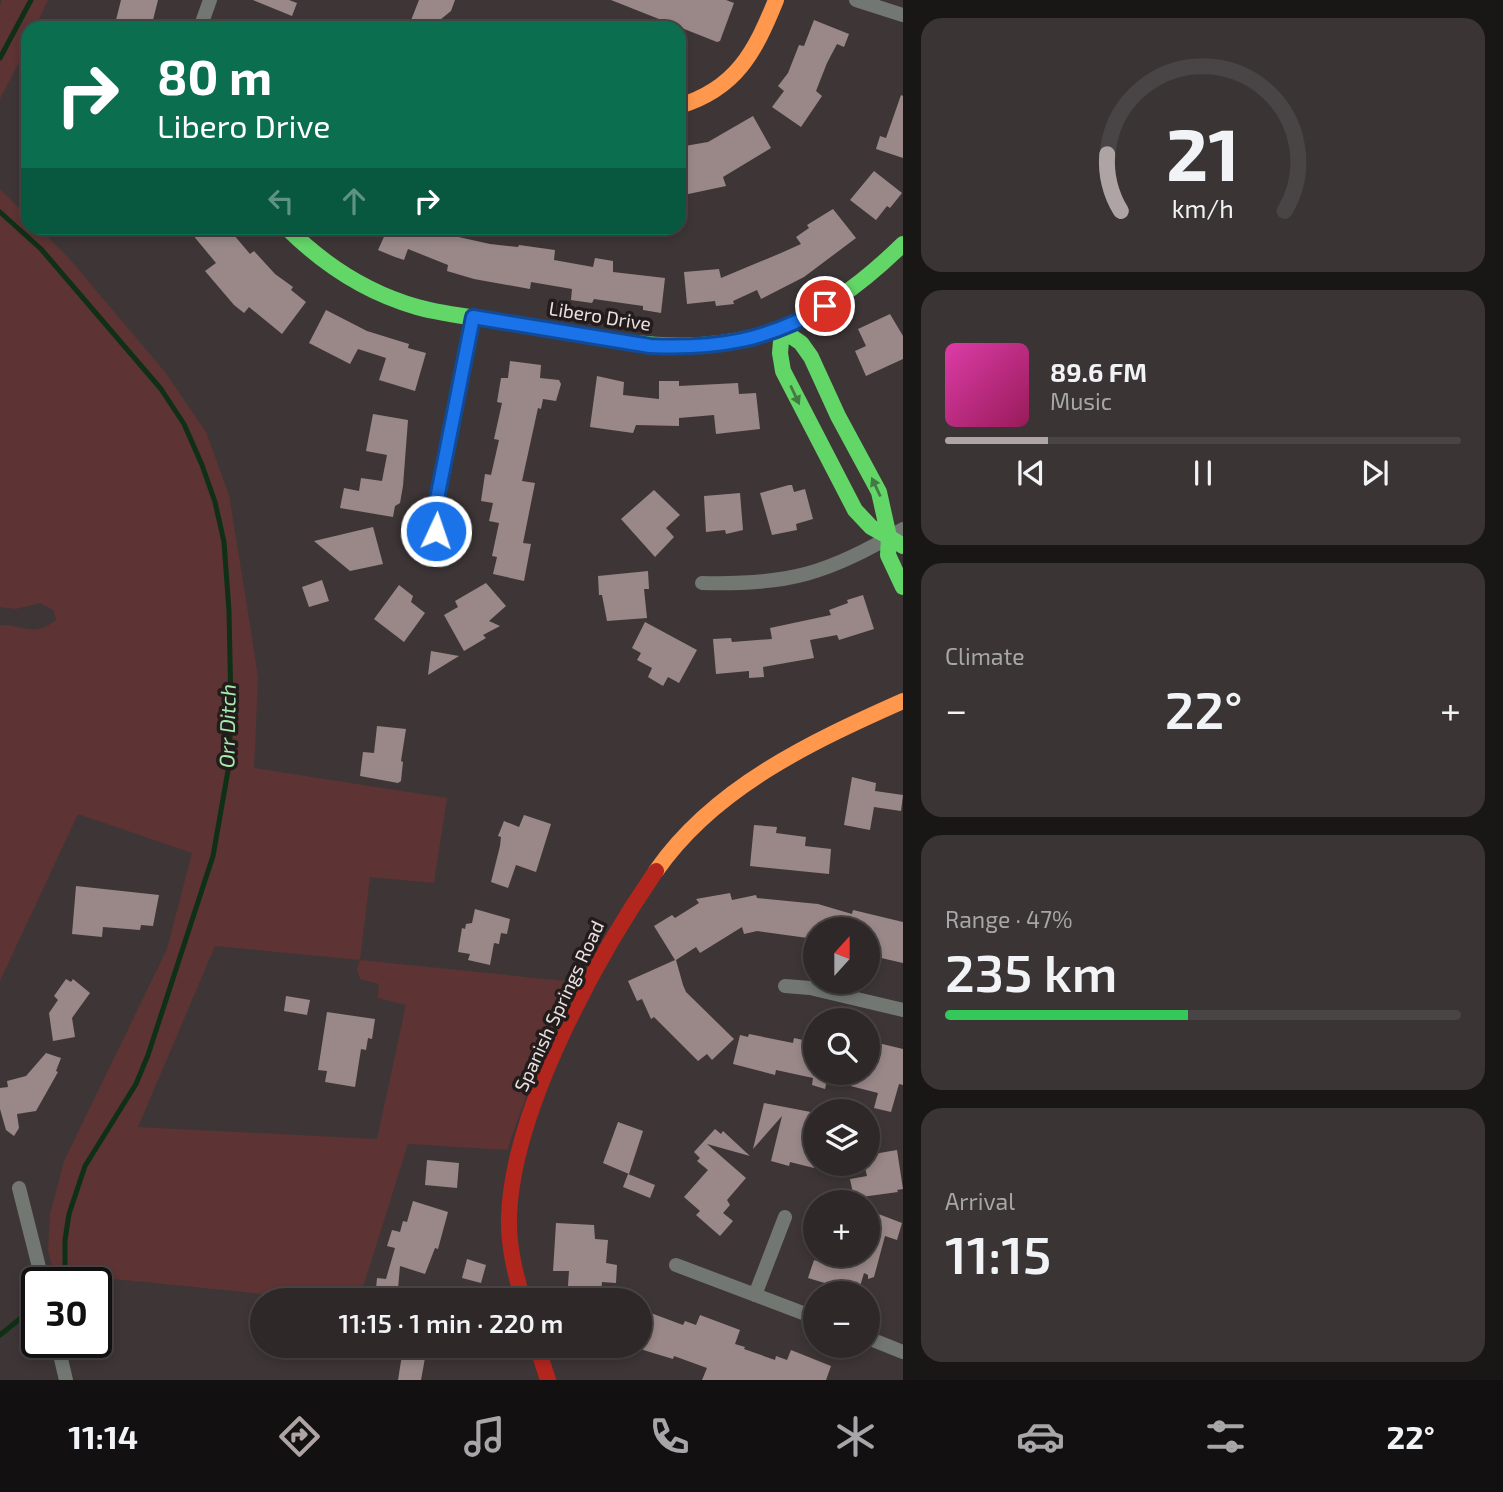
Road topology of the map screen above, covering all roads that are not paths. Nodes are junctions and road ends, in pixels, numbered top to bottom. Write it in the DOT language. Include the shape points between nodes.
graph roads {
  1 [pos="211,0"];
  2 [pos="776,0"];
  3 [pos="856,0"];
  4 [pos="903,15"];
  5 [pos="203,21"];
  6 [pos="686,104"];
  7 [pos="295,235"];
  8 [pos="903,244"];
  9 [pos="473,317"];
  10 [pos="782,330"];
  11 [pos="898,537"];
  12 [pos="443,546"];
  13 [pos="702,583"];
  14 [pos="903,587"];
  15 [pos="903,701"];
  16 [pos="785,986"];
  17 [pos="903,1010"];
  18 [pos="19,1188"];
  19 [pos="785,1217"];
  20 [pos="676,1265"];
  21 [pos="39,1267"];
  22 [pos="520,1288"];
  23 [pos="755,1295"];
  24 [pos="803,1313"];
  25 [pos="880,1343"];
  26 [pos="903,1352"];
  27 [pos="61,1358"];
  28 [pos="541,1358"];
  29 [pos="66,1380"];
  30 [pos="548,1380"];
  1 -- 5 [label="street"];
  2 -- 6 [label="street" via="760,40 737,74 706,97"];
  3 -- 4 [label="street"];
  7 -- 9 [label="street, Libero Drive" via="362,285 418,307"];
  8 -- 10 [label="street, Libero Drive" via="839,298"];
  9 -- 10 [label="street, Libero Drive" via="650,346 734,342"];
  9 -- 12 [label="street" via="437,499 436,531"];
  11 -- 10 [label="street, one-way" via="811,357"];
  10 -- 11 [label="street, one-way" via="783,371 855,510 871,527"];
  11 -- 13 [label="street" via="840,564 795,578"];
  11 -- 14 [label="street" via="888,555"];
  15 -- 22 [label="street, Spanish Springs Road" via="807,744 731,795 674,847 627,912 562,1042 518,1162 510,1229"];
  16 -- 17 [label="street"];
  18 -- 21 [label="street"];
  19 -- 23 [label="street"];
  20 -- 23 [label="street"];
  23 -- 24 [label="street"];
  25 -- 26 [label="street"];
  27 -- 29 [label="street"];
  28 -- 30 [label="street"];
}
